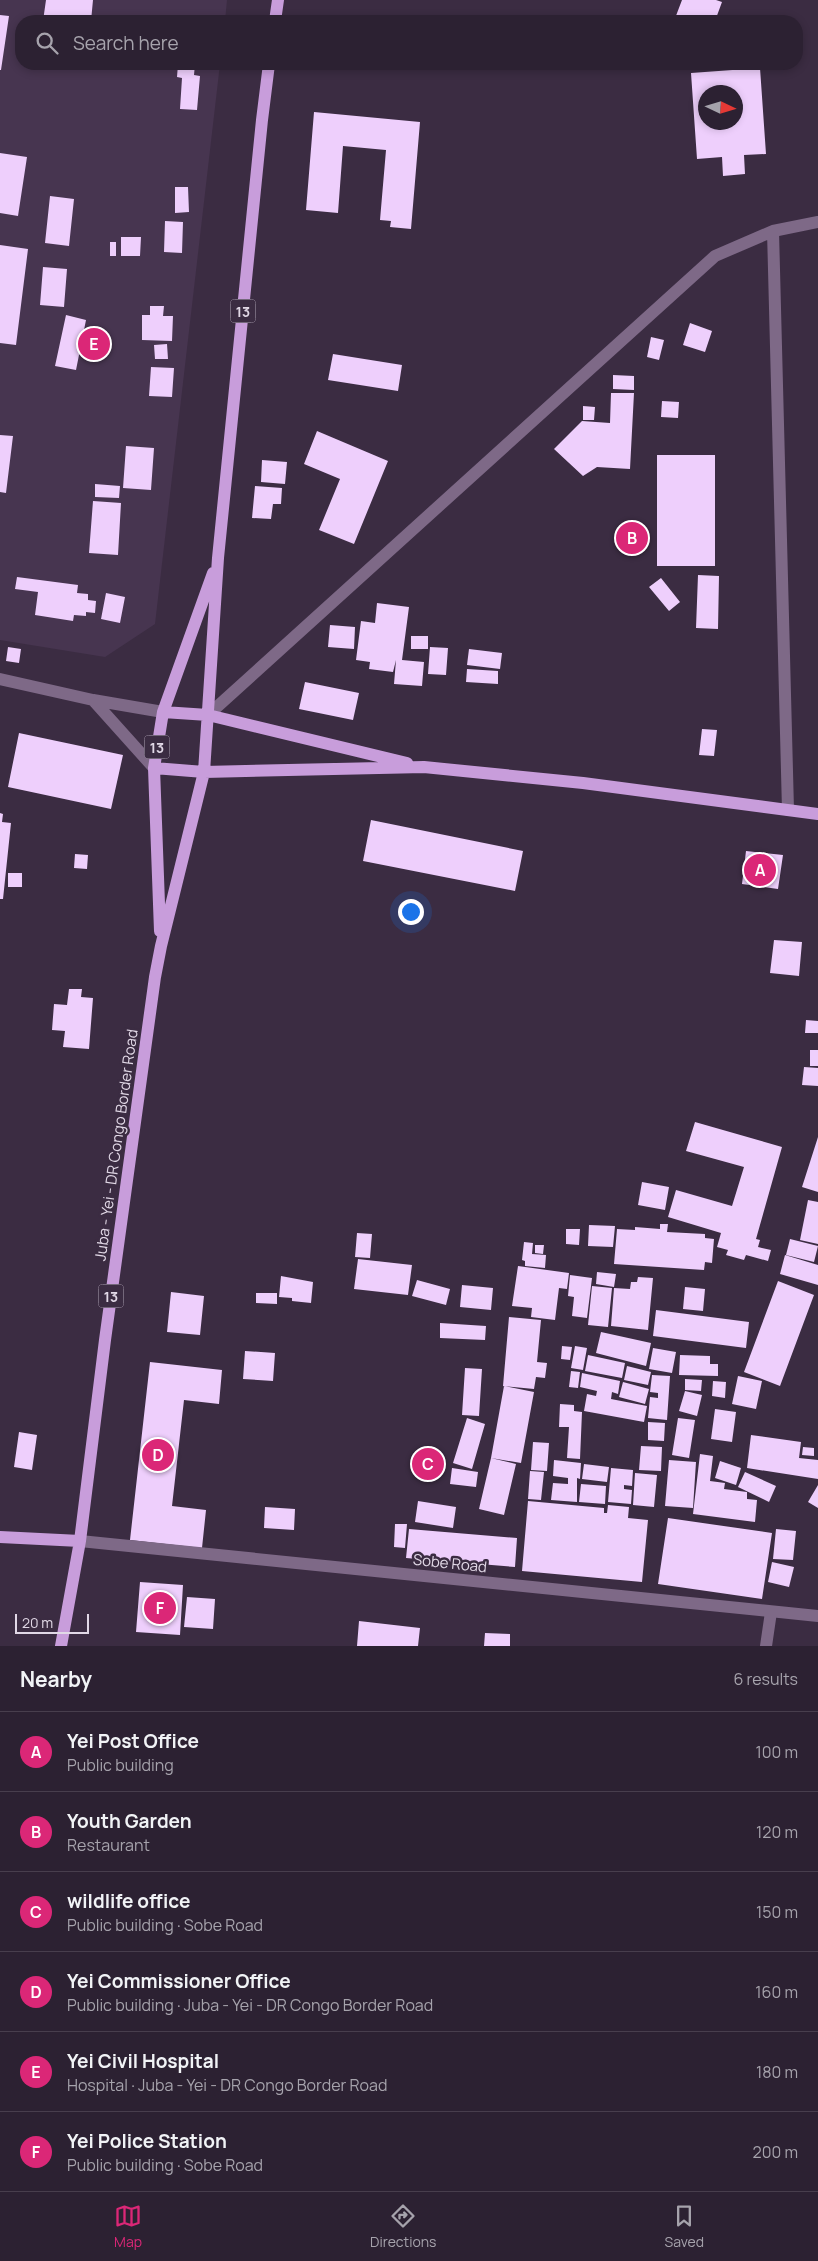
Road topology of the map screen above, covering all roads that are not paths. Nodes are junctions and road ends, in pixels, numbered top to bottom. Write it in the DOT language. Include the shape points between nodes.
graph roads {
  1 [pos="278,0"];
  2 [pos="276,15"];
  3 [pos="268,70"];
  4 [pos="818,222"];
  5 [pos="773,231"];
  6 [pos="218,558"];
  7 [pos="0,679"];
  8 [pos="93,700"];
  9 [pos="163,712"];
  10 [pos="208,715"];
  11 [pos="424,767"];
  12 [pos="154,768"];
  13 [pos="204,772"];
  14 [pos="788,810"];
  15 [pos="818,814"];
  16 [pos="161,946"];
  17 [pos="0,1537"];
  18 [pos="80,1541"];
  19 [pos="771,1612"];
  20 [pos="818,1616"];
  21 [pos="61,1646"];
  22 [pos="766,1646"];
  1 -- 2 [label="main road"];
  3 -- 6 [label="main road, Juba - Yei - DR Congo Border Road / 13"];
  4 -- 5 [label="street"];
  5 -- 10 [label="street" via="715,256"];
  5 -- 14 [label="street"];
  6 -- 9 [label="main road, Juba - Yei - DR Congo Border Road / 13"];
  6 -- 10 [label="main road, Juba - Yei - DR Congo Border Road"];
  7 -- 8 [label="street"];
  8 -- 9 [label="street"];
  8 -- 12 [label="street"];
  9 -- 10 [label="main road"];
  9 -- 12 [label="main road, Juba - Yei - DR Congo Border Road / 13"];
  10 -- 11 [label="main road"];
  10 -- 13 [label="main road, Juba - Yei - DR Congo Border Road / 13"];
  11 -- 13 [label="main road"];
  11 -- 14 [label="main road" via="583,783"];
  12 -- 13 [label="main road"];
  12 -- 16 [label="main road, Juba - Yei - DR Congo Border Road / 13"];
  13 -- 16 [label="main road, Juba - Yei - DR Congo Border Road / 13"];
  14 -- 15 [label="main road"];
  16 -- 18 [label="main road, Juba - Yei - DR Congo Border Road / 13"];
  17 -- 18 [label="main road"];
  18 -- 19 [label="street, Sobe Road"];
  18 -- 21 [label="main road, Juba - Yei - DR Congo Border Road / 13"];
  19 -- 20 [label="street, Sobe Road"];
  19 -- 22 [label="street"];
}
